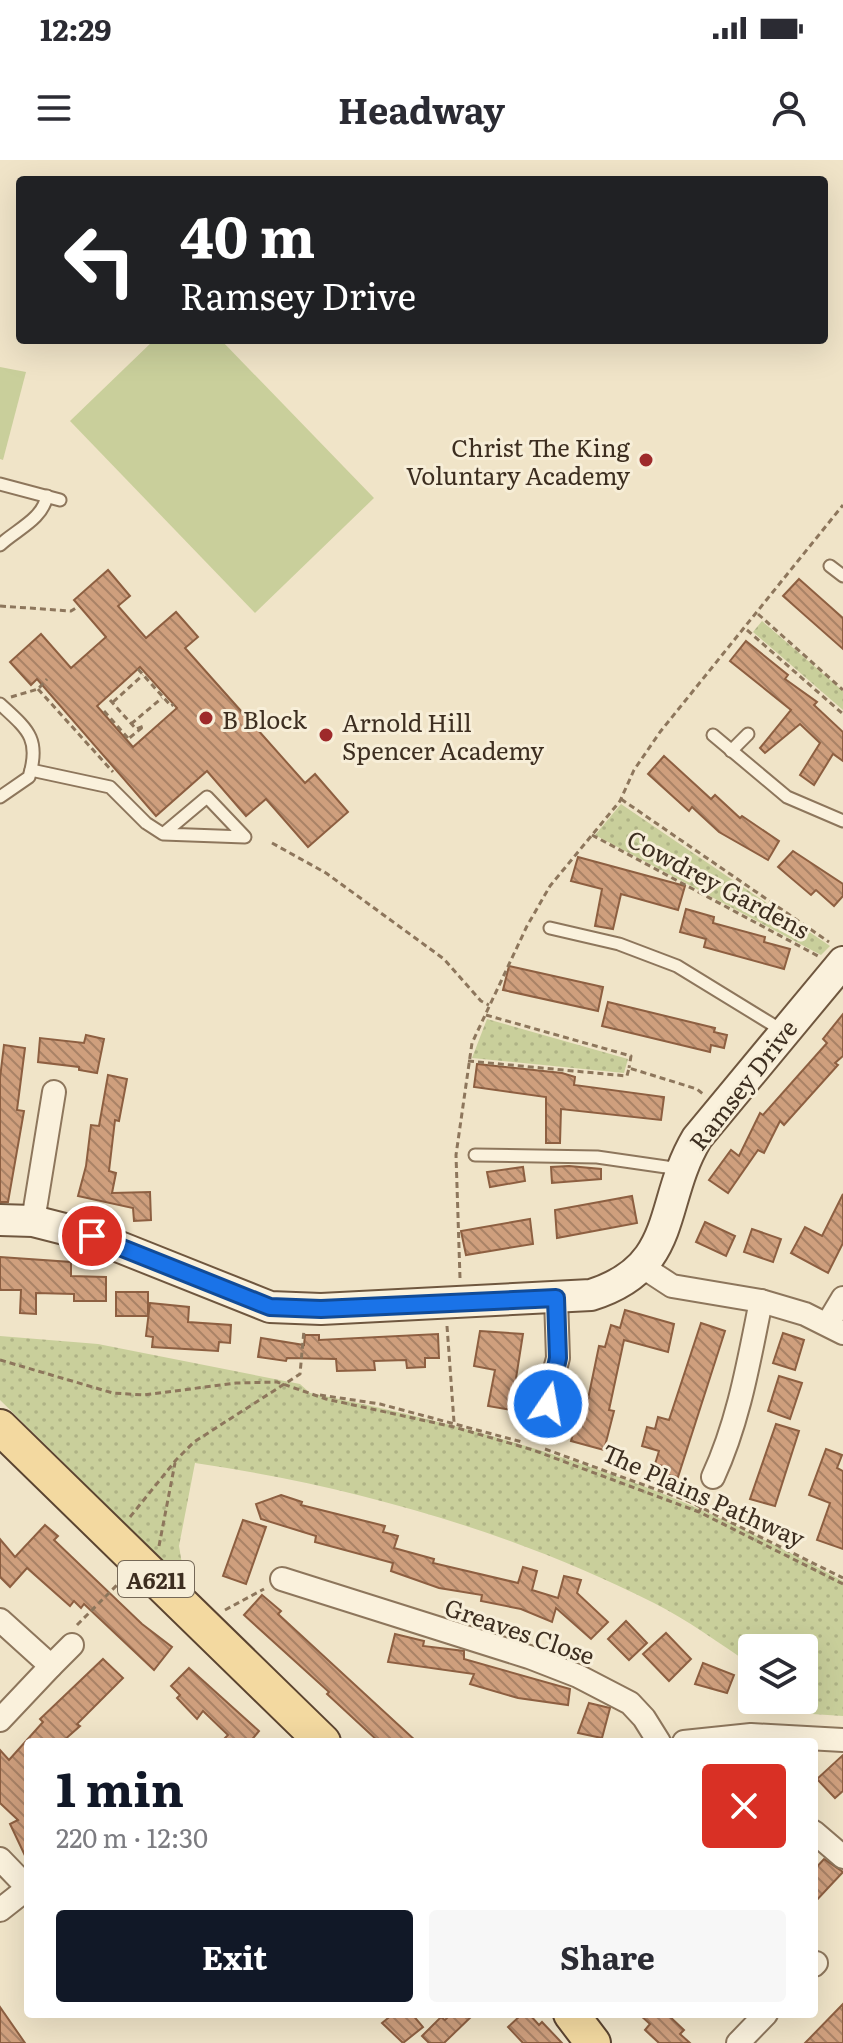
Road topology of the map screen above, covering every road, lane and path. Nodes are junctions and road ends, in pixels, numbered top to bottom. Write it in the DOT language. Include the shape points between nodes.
graph roads {
  1 [pos="0,484"];
  2 [pos="843,505"];
  3 [pos="0,545"];
  4 [pos="830,566"];
  5 [pos="843,576"];
  6 [pos="0,606"];
  7 [pos="79,606"];
  8 [pos="758,614"];
  9 [pos="746,628"];
  10 [pos="138,669"];
  11 [pos="143,675"];
  12 [pos="47,679"];
  13 [pos="38,689"];
  14 [pos="843,690"];
  15 [pos="163,697"];
  16 [pos="0,702"];
  17 [pos="174,704"];
  18 [pos="104,711"];
  19 [pos="843,714"];
  20 [pos="131,724"];
  21 [pos="748,734"];
  22 [pos="713,735"];
  23 [pos="731,751"];
  24 [pos="31,770"];
  25 [pos="115,775"];
  26 [pos="0,797"];
  27 [pos="621,799"];
  28 [pos="843,821"];
  29 [pos="163,834"];
  30 [pos="592,835"];
  31 [pos="272,843"];
  32 [pos="550,928"];
  33 [pos="843,962"];
  34 [pos="490,1005"];
  35 [pos="486,1015"];
  36 [pos="783,1031"];
  37 [pos="468,1061"];
  38 [pos="629,1068"];
  39 [pos="54,1092"];
  40 [pos="720,1107"];
  41 [pos="475,1155"];
  42 [pos="680,1169"];
  43 [pos="0,1220"];
  44 [pos="33,1221"];
  45 [pos="643,1267"];
  46 [pos="556,1298"];
  47 [pos="843,1298"];
  48 [pos="761,1301"];
  49 [pos="453,1302"];
  50 [pos="306,1310"];
  51 [pos="836,1328"];
  52 [pos="0,1360"];
  53 [pos="284,1384"];
  54 [pos="316,1395"];
  55 [pos="453,1422"];
  56 [pos="0,1427"];
  57 [pos="454,1427"];
  58 [pos="539,1429"];
  59 [pos="176,1460"];
  60 [pos="713,1477"];
  61 [pos="700,1510"];
  62 [pos="113,1539"];
  63 [pos="149,1572"];
  64 [pos="843,1578"];
  65 [pos="282,1579"];
  66 [pos="843,1584"];
  67 [pos="343,1600"];
  68 [pos="0,1620"];
  69 [pos="337,1622"];
  70 [pos="201,1623"];
  71 [pos="72,1645"];
  72 [pos="51,1666"];
  73 [pos="0,1720"];
  74 [pos="311,1738"];
  75 [pos="656,1738"];
  76 [pos="710,1738"];
  77 [pos="769,1738"];
  78 [pos="818,1740"];
  79 [pos="843,1740"];
  80 [pos="818,1838"];
  81 [pos="843,1857"];
  82 [pos="0,1859"];
  83 [pos="24,1884"];
  84 [pos="24,1891"];
  85 [pos="0,1910"];
  86 [pos="574,2018"];
  87 [pos="762,2018"];
  88 [pos="593,2043"];
  89 [pos="738,2043"];
  1 -- 3 [label="lane" via="54,498"];
  2 -- 8 [label="path"];
  4 -- 5 [label="lane"];
  6 -- 7 [label="path" via="71,611"];
  8 -- 9 [label="path"];
  8 -- 14 [label="path"];
  9 -- 19 [label="path"];
  9 -- 27 [label="path" via="653,742"];
  10 -- 11 [label="path"];
  11 -- 15 [label="path"];
  11 -- 20 [label="path" via="112,701"];
  12 -- 13 [label="path"];
  13 -- 16 [label="path"];
  13 -- 25 [label="path"];
  15 -- 17 [label="path"];
  15 -- 20 [label="path"];
  16 -- 24 [label="lane" via="34,744"];
  18 -- 20 [label="path" via="128,739 144,726 136,729"];
  21 -- 23 [label="lane"];
  22 -- 23 [label="lane"];
  23 -- 28 [label="lane" via="787,797"];
  24 -- 26 [label="lane"];
  24 -- 29 [label="lane" via="110,787"];
  27 -- 30 [label="path"];
  27 -- 30 [label="path, Cowdrey Gardens" via="833,944 821,958"];
  29 -- 29 [label="lane" via="177,834 245,837 207,797"];
  30 -- 34 [label="path" via="550,886"];
  31 -- 34 [label="path" via="326,873 444,959"];
  32 -- 36 [label="lane" via="573,928 677,966"];
  33 -- 36 [label="street, Ramsey Drive"];
  34 -- 35 [label="path"];
  35 -- 37 [label="path"];
  35 -- 38 [label="path" via="631,1056"];
  36 -- 40 [label="street, Ramsey Drive"];
  37 -- 38 [label="path" via="627,1076"];
  37 -- 49 [label="path" via="456,1155"];
  38 -- 40 [label="path" via="697,1089"];
  39 -- 44 [label="street" via="61,1118"];
  40 -- 42 [label="street, Ramsey Drive"];
  41 -- 42 [label="lane" via="497,1151 597,1157"];
  42 -- 45 [label="street, Ramsey Drive" via="666,1227"];
  43 -- 44 [label="street, Ramsey Drive"];
  44 -- 50 [label="street, Ramsey Drive" via="92,1236 245,1300"];
  45 -- 46 [label="street, Ramsey Drive" via="611,1289"];
  45 -- 48 [label="street" via="672,1286"];
  46 -- 49 [label="street, Ramsey Drive"];
  46 -- 58 [label="street" via="557,1408"];
  47 -- 51 [label="street"];
  48 -- 51 [label="street"];
  48 -- 60 [label="street" via="732,1458"];
  49 -- 50 [label="street, Ramsey Drive"];
  49 -- 55 [label="path"];
  50 -- 53 [label="path" via="300,1374"];
  52 -- 53 [label="path, The Plains Pathway" via="113,1393"];
  53 -- 54 [label="path, The Plains Pathway"];
  53 -- 59 [label="path" via="194,1442"];
  54 -- 55 [label="path, The Plains Pathway"];
  54 -- 57 [label="path, The Plains Pathway"];
  55 -- 57 [label="path"];
  55 -- 61 [label="path, The Plains Pathway" via="582,1460"];
  56 -- 62 [label="main road, A6211"];
  57 -- 61 [label="path, The Plains Pathway"];
  59 -- 62 [label="path"];
  59 -- 63 [label="path"];
  61 -- 64 [label="path, The Plains Pathway"];
  61 -- 66 [label="path, The Plains Pathway"];
  62 -- 63 [label="main road, A6211"];
  63 -- 70 [label="main road, A6211"];
  63 -- 71 [label="path" via="64,1638"];
  65 -- 67 [label="street, Greaves Close"];
  65 -- 70 [label="path"];
  67 -- 69 [label="street"];
  67 -- 75 [label="street, Greaves Close" via="529,1657 603,1687 637,1710"];
  68 -- 72 [label="street"];
  70 -- 74 [label="main road, A6211"];
  71 -- 72 [label="street"];
  72 -- 73 [label="street"];
  76 -- 77 [label="street"];
  78 -- 79 [label="street"];
  80 -- 81 [label="street"];
  82 -- 83 [label="street"];
  84 -- 85 [label="street"];
  86 -- 88 [label="main road"];
  87 -- 89 [label="street"];
}
